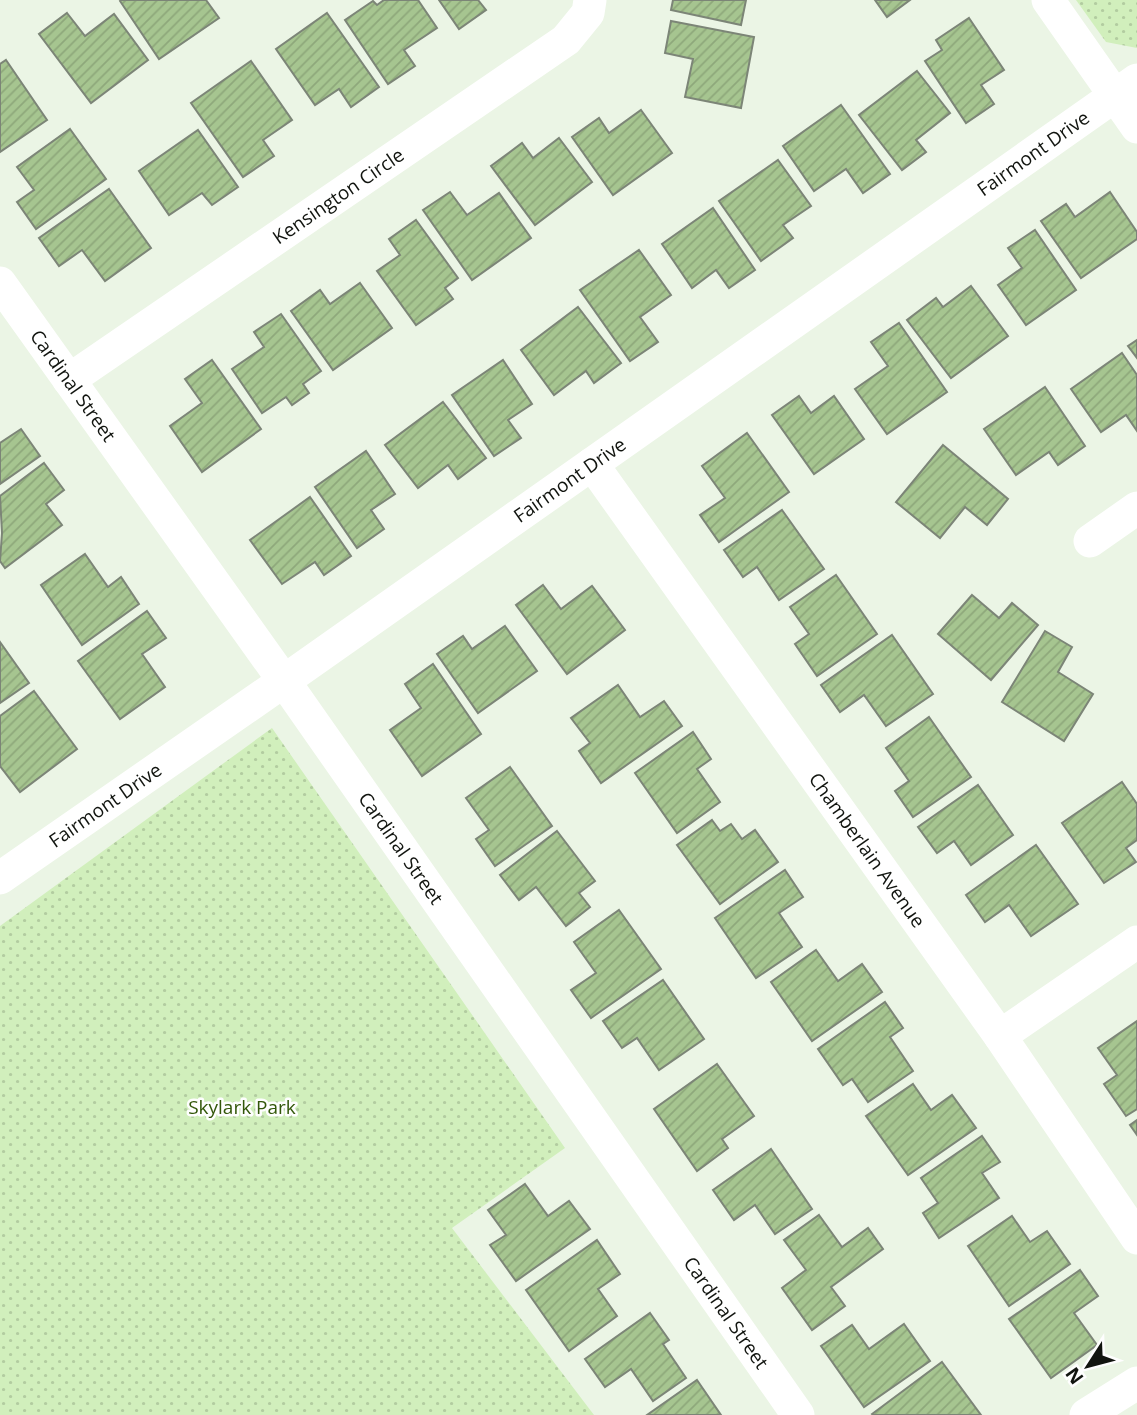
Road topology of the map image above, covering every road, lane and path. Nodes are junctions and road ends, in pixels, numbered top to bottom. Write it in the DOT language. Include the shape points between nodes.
graph roads {
  1 [pos="590,0"];
  2 [pos="1048,0"];
  3 [pos="1126,88"];
  4 [pos="1137,127"];
  5 [pos="0,283"];
  6 [pos="69,380"];
  7 [pos="592,464"];
  8 [pos="1137,508"];
  9 [pos="1090,541"];
  10 [pos="284,681"];
  11 [pos="0,878"];
  12 [pos="1137,942"];
  13 [pos="1000,1036"];
  14 [pos="1137,1238"];
  15 [pos="1137,1383"];
  16 [pos="798,1415"];
  17 [pos="1086,1415"];
  1 -- 6 [label="street, Kensington Circle" via="588,13 566,40"];
  2 -- 3 [label="street"];
  3 -- 4 [label="street"];
  3 -- 7 [label="street, Fairmont Drive"];
  5 -- 6 [label="street, Cardinal Street"];
  6 -- 10 [label="street, Cardinal Street"];
  7 -- 10 [label="street, Fairmont Drive"];
  7 -- 13 [label="street, Chamberlain Avenue"];
  8 -- 9 [label="street"];
  10 -- 11 [label="street, Fairmont Drive"];
  10 -- 16 [label="street, Cardinal Street"];
  12 -- 13 [label="street"];
  13 -- 14 [label="street, Chamberlain Avenue"];
  15 -- 17 [label="street"];
}
